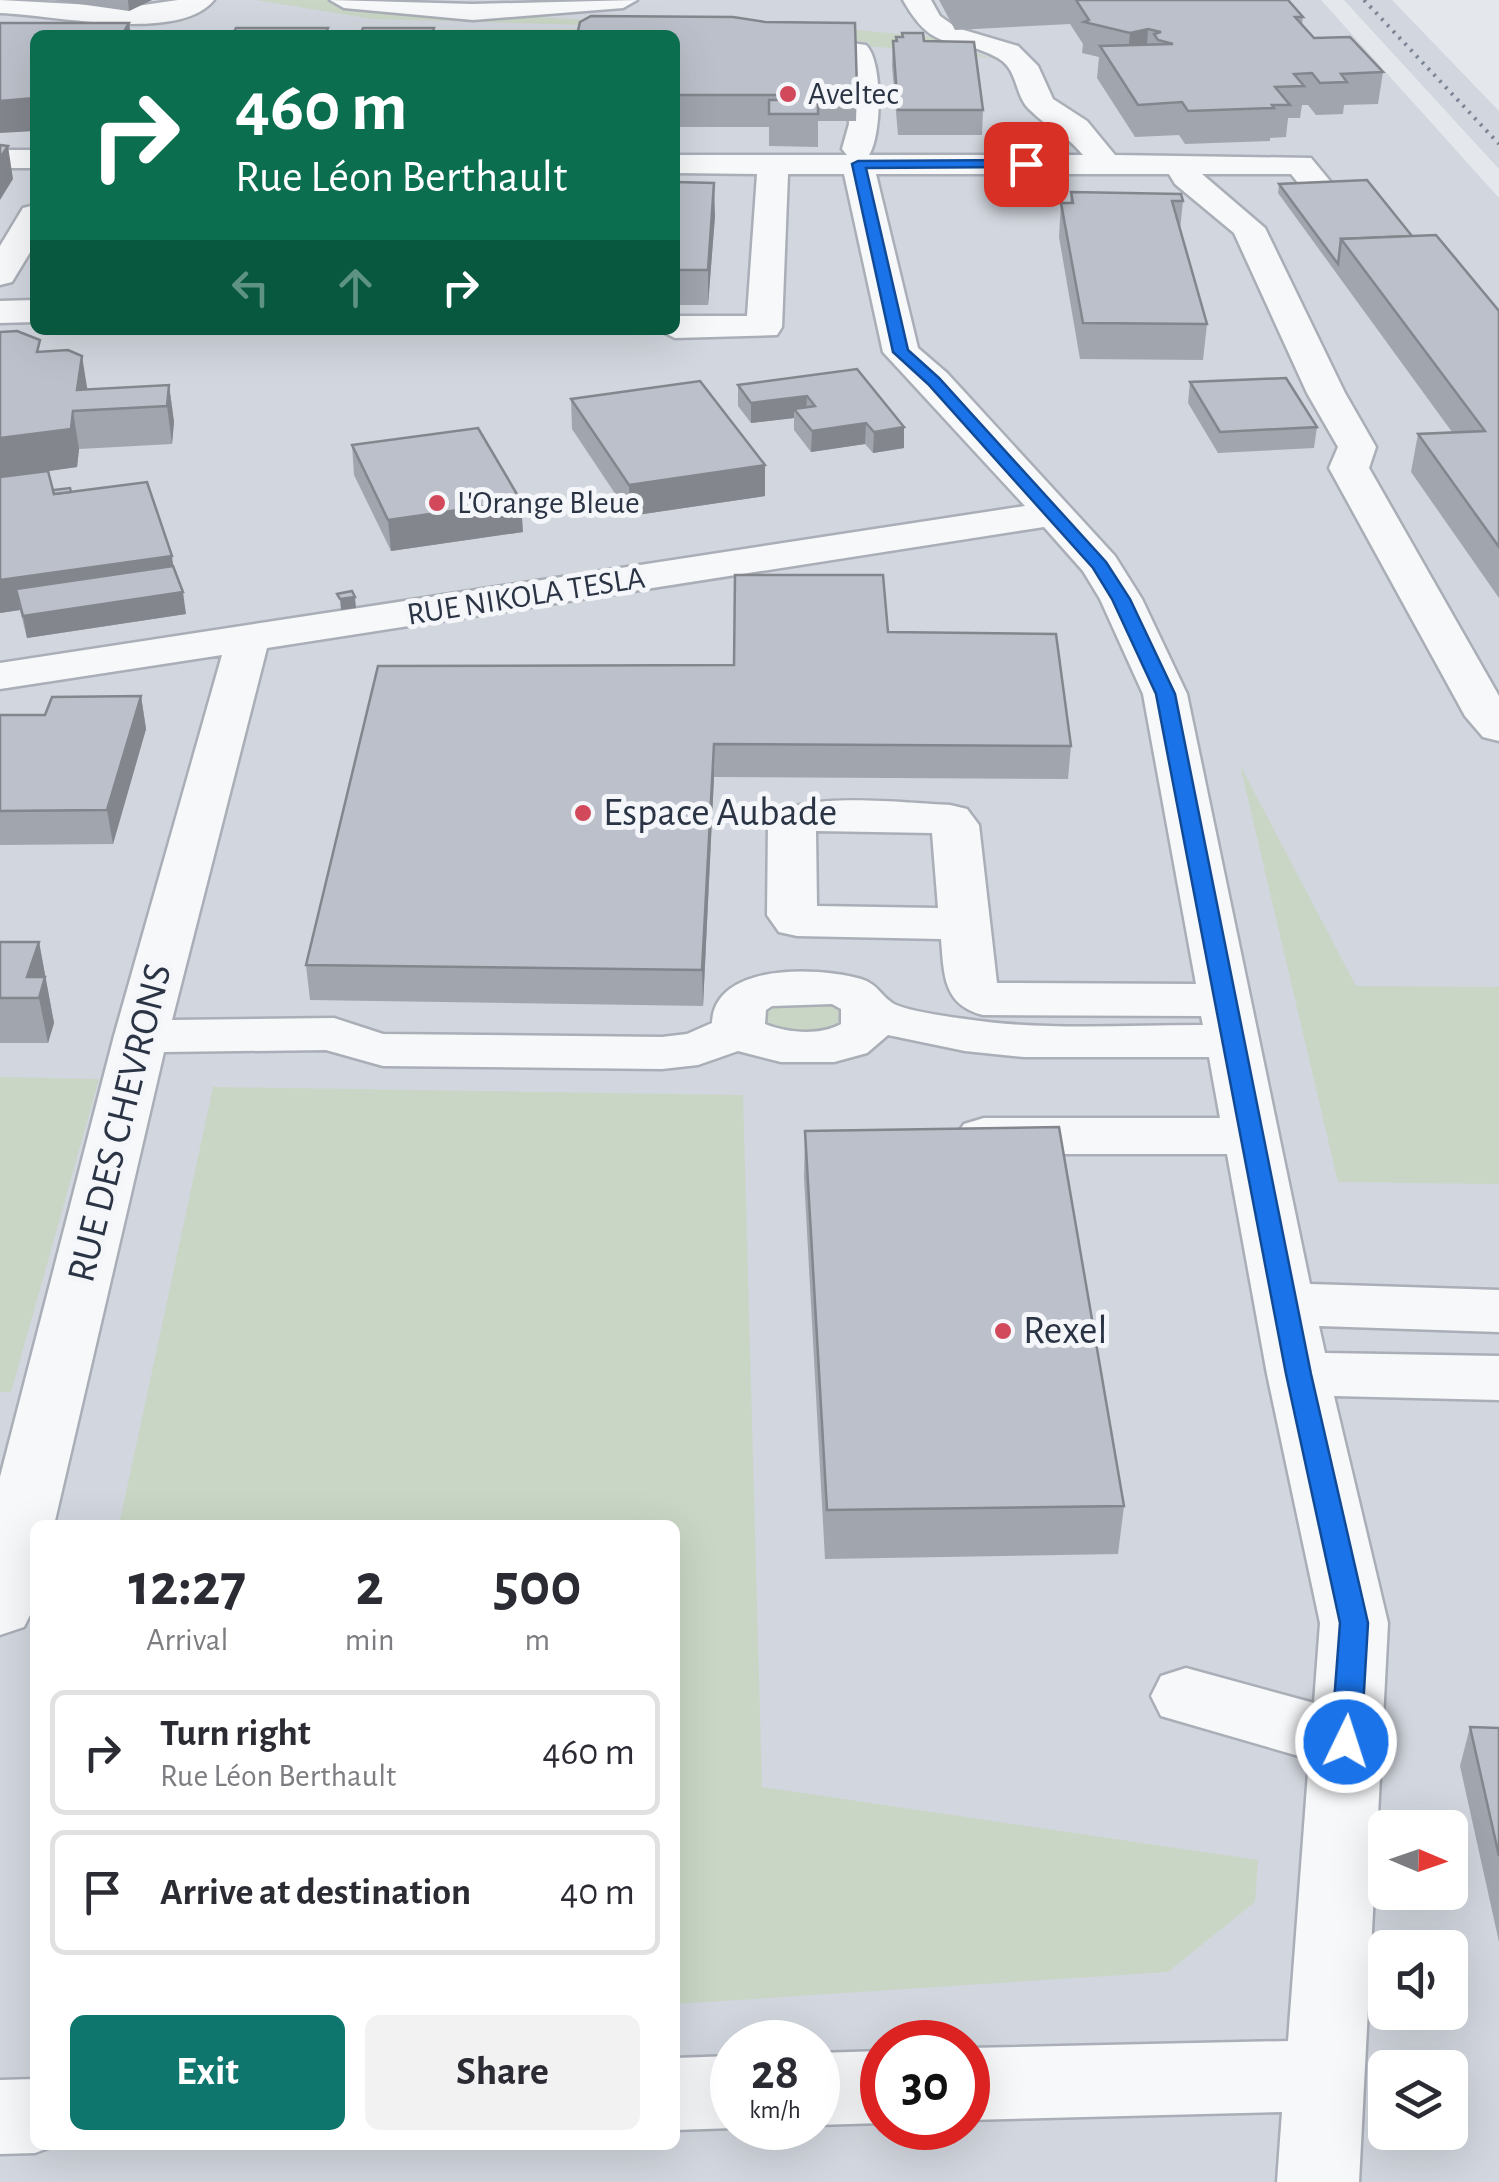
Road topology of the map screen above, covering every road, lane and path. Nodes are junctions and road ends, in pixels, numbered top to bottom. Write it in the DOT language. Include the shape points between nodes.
graph roads {
  1 [pos="200,0"];
  2 [pos="344,0"];
  3 [pos="624,0"];
  4 [pos="916,0"];
  5 [pos="0,5"];
  6 [pos="680,40"];
  7 [pos="858,156"];
  8 [pos="0,159"];
  9 [pos="30,160"];
  10 [pos="680,164"];
  11 [pos="773,164"];
  12 [pos="1026,164"];
  13 [pos="1106,164"];
  14 [pos="1182,165"];
  15 [pos="1034,196"];
  16 [pos="30,224"];
  17 [pos="1372,254"];
  18 [pos="0,275"];
  19 [pos="0,312"];
  20 [pos="30,312"];
  21 [pos="680,327"];
  22 [pos="1052,514"];
  23 [pos="248,639"];
  24 [pos="0,676"];
  25 [pos="1499,726"];
  26 [pos="965,924"];
  27 [pos="1017,1021"];
  28 [pos="1228,1021"];
  29 [pos="140,1036"];
  30 [pos="934,1136"];
  31 [pos="1251,1136"];
  32 [pos="1284,1303"];
  33 [pos="1499,1311"];
  34 [pos="1298,1374"];
  35 [pos="1499,1378"];
  36 [pos="0,1609"];
  37 [pos="1186,1696"];
  38 [pos="1346,1742"];
  39 [pos="1324,2078"];
  40 [pos="990,2083"];
  41 [pos="710,2093"];
  42 [pos="680,2094"];
  43 [pos="30,2116"];
  44 [pos="0,2117"];
  45 [pos="1318,2182"];
  1 -- 5 [label="street" via="183,9 125,15"];
  2 -- 3 [label="street" via="473,12"];
  4 -- 13 [label="street" via="947,34 1008,52 1024,66 1040,104 1076,127"];
  6 -- 7 [label="street" via="769,40 856,51 864,124"];
  7 -- 11 [label="street"];
  7 -- 12 [label="street"];
  7 -- 22 [label="street" via="900,352"];
  8 -- 9 [label="street"];
  10 -- 11 [label="street"];
  11 -- 21 [label="street" via="764,327"];
  12 -- 13 [label="street"];
  12 -- 15 [label="street"];
  13 -- 14 [label="street"];
  14 -- 17 [label="street" via="1300,165"];
  14 -- 25 [label="street" via="1186,178 1248,228 1357,447 1350,468"];
  16 -- 18 [label="street"];
  19 -- 20 [label="street"];
  22 -- 23 [label="street, RUE NIKOLA TESLA" via="903,526"];
  22 -- 28 [label="street" via="1121,599 1165,694"];
  23 -- 24 [label="street, RUE NIKOLA TESLA"];
  23 -- 29 [label="street, RUE DES CHEVRONS"];
  26 -- 27 [label="street" via="974,994"];
  27 -- 28 [label="street"];
  27 -- 28 [label="street" via="1077,1000"];
  27 -- 29 [label="street" via="965,1035 869,1015 858,1037 829,1045 778,1047 739,1031 698,1049 662,1053 383,1050 334,1034"];
  28 -- 31 [label="street"];
  29 -- 36 [label="street, RUE DES CHEVRONS"];
  30 -- 31 [label="street"];
  31 -- 32 [label="street"];
  32 -- 33 [label="street"];
  32 -- 34 [label="street"];
  34 -- 35 [label="street"];
  34 -- 38 [label="street" via="1354,1623"];
  37 -- 38 [label="street"];
  38 -- 39 [label="street"];
  39 -- 40 [label="street"];
  39 -- 45 [label="street"];
  41 -- 42 [label="street"];
  43 -- 44 [label="street"];
}
